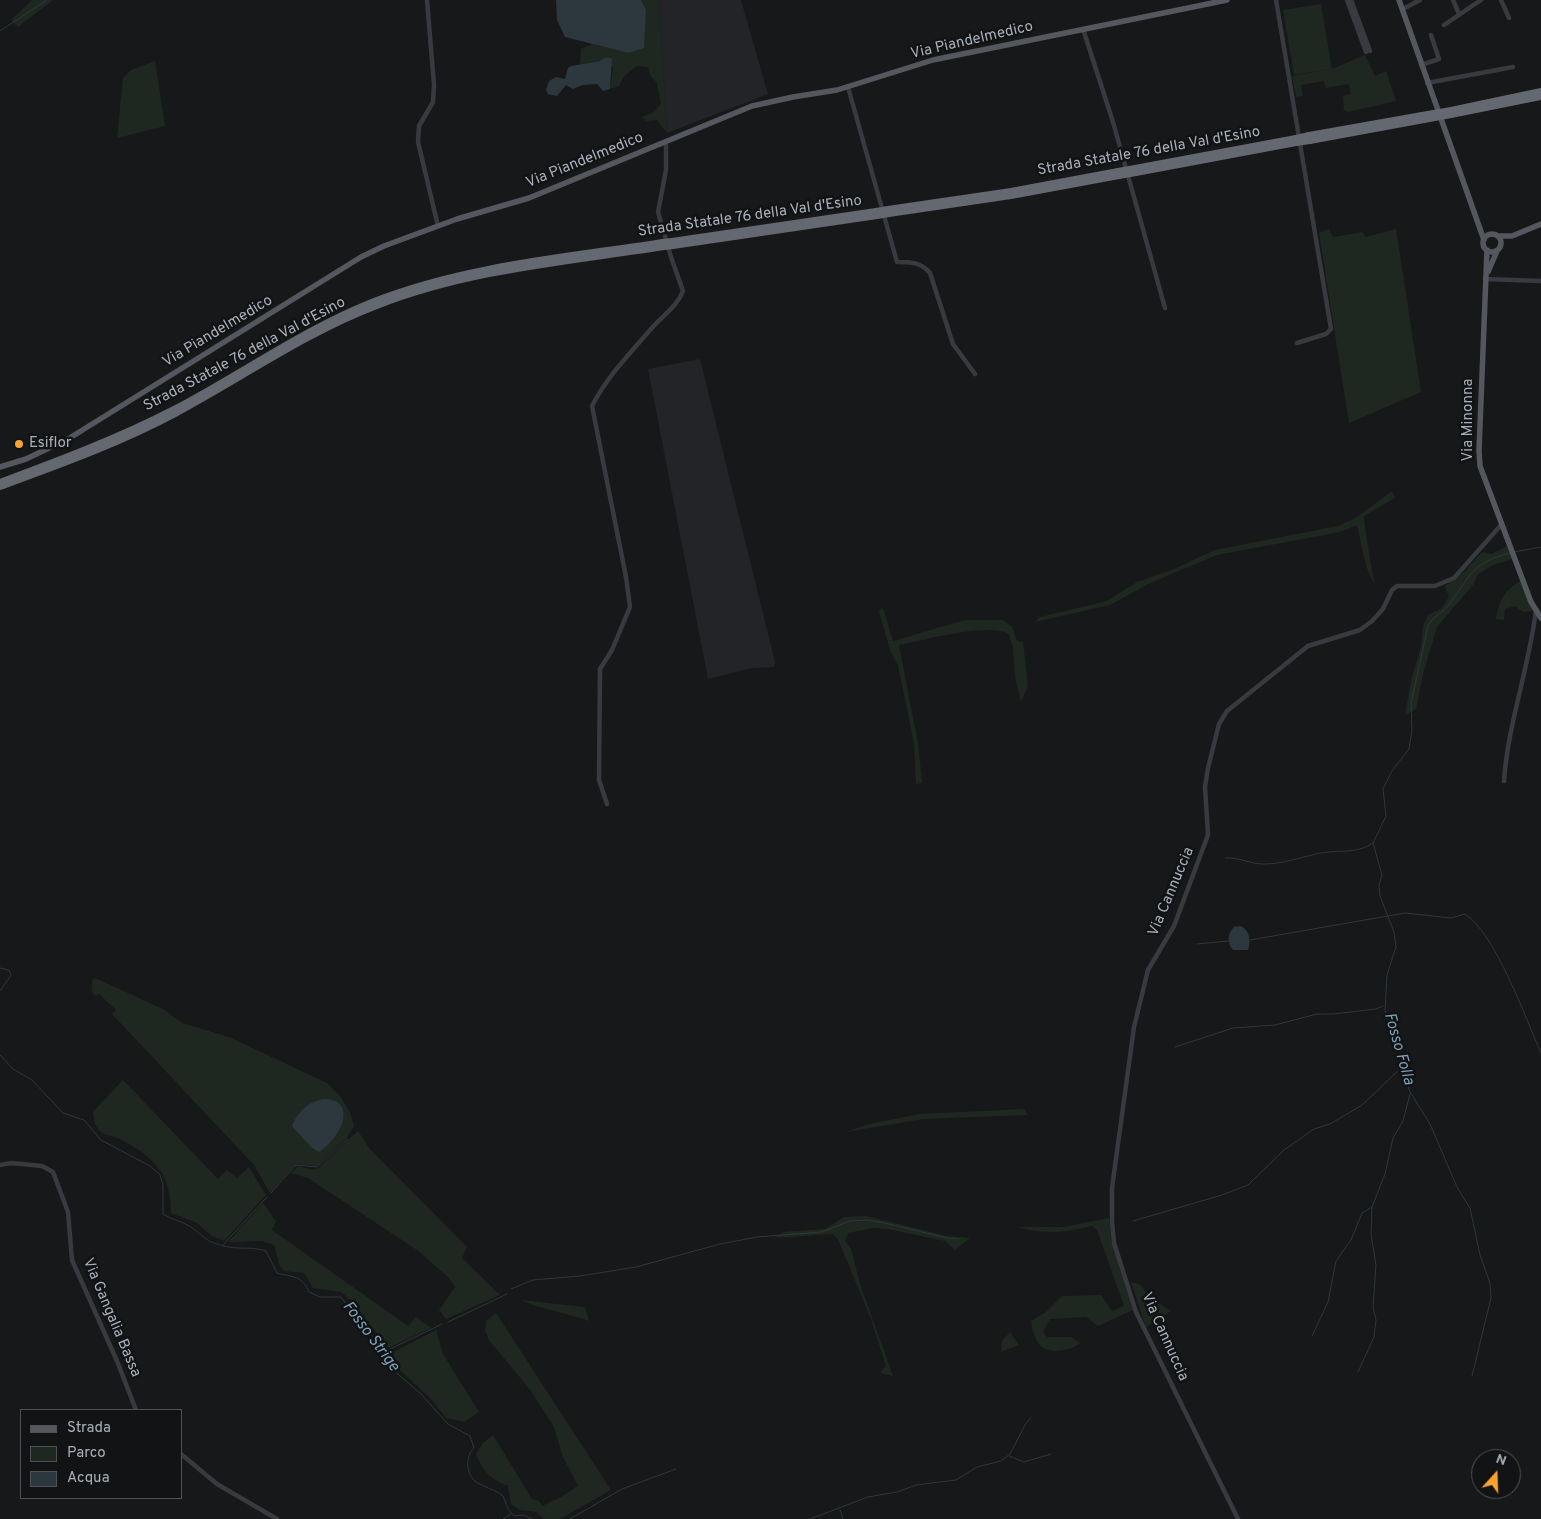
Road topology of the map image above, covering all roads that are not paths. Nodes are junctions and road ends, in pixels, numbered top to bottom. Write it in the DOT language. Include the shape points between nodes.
graph roads {
  1 [pos="427,0"];
  2 [pos="1227,0"];
  3 [pos="1276,0"];
  4 [pos="1346,0"];
  5 [pos="1350,0"];
  6 [pos="1400,0"];
  7 [pos="1420,0"];
  8 [pos="1453,0"];
  9 [pos="1481,0"];
  10 [pos="1501,0"];
  11 [pos="1412,2"];
  12 [pos="1403,9"];
  13 [pos="1459,14"];
  14 [pos="1509,18"];
  15 [pos="1444,25"];
  16 [pos="1083,29"];
  17 [pos="1431,35"];
  18 [pos="1421,65"];
  19 [pos="1513,68"];
  20 [pos="1427,83"];
  21 [pos="848,87"];
  22 [pos="1541,91"];
  23 [pos="1541,97"];
  24 [pos="1451,112"];
  25 [pos="666,142"];
  26 [pos="1541,224"];
  27 [pos="438,226"];
  28 [pos="1480,228"];
  29 [pos="1494,235"];
  30 [pos="1512,236"];
  31 [pos="1484,240"];
  32 [pos="664,245"];
  33 [pos="1499,249"];
  34 [pos="1487,250"];
  35 [pos="1490,267"];
  36 [pos="1485,279"];
  37 [pos="1497,279"];
  38 [pos="1541,281"];
  39 [pos="1165,308"];
  40 [pos="1297,343"];
  41 [pos="975,374"];
  42 [pos="0,467"];
  43 [pos="0,482"];
  44 [pos="0,487"];
  45 [pos="1501,525"];
  46 [pos="1536,610"];
  47 [pos="1541,618"];
  48 [pos="1504,781"];
  49 [pos="607,804"];
  50 [pos="0,1165"];
  51 [pos="136,1409"];
  52 [pos="182,1455"];
  53 [pos="277,1519"];
  54 [pos="1238,1519"];
  1 -- 27 [label="street" via="433,102 419,126 418,142"];
  2 -- 16 [label="main road, Via Piandelmedico"];
  3 -- 40 [label="street" via="1332,329"];
  4 -- 5 [label="street" via="1368,52"];
  6 -- 12 [label="main road"];
  7 -- 11 [label="street"];
  8 -- 13 [label="street"];
  9 -- 13 [label="street"];
  10 -- 14 [label="street"];
  11 -- 12 [label="street"];
  12 -- 18 [label="main road"];
  13 -- 15 [label="street"];
  16 -- 21 [label="main road, Via Piandelmedico" via="933,60"];
  16 -- 39 [label="street" via="1113,122"];
  17 -- 18 [label="street" via="1439,59"];
  18 -- 20 [label="main road"];
  19 -- 20 [label="street"];
  20 -- 28 [label="main road"];
  21 -- 25 [label="main road, Via Piandelmedico" via="752,106"];
  21 -- 41 [label="street" via="896,262 913,262 924,266 930,273 953,344"];
  22 -- 24 [label="highway, Strada Statale 76 della Val d'Esino"];
  23 -- 24 [label="highway, Strada Statale 76 della Val d'Esino"];
  24 -- 32 [label="highway, Strada Statale 76 della Val d'Esino, bridge" via="1012,196"];
  25 -- 27 [label="main road, Via Piandelmedico" via="529,198"];
  25 -- 49 [label="street" via="666,170 658,212 684,291 680,301 652,328 592,406 630,607 612,650 600,669 599,780"];
  26 -- 30 [label="main road"];
  27 -- 42 [label="main road, Via Piandelmedico" via="361,257 68,439 26,459"];
  28 -- 29 [label="main road"];
  28 -- 31 [label="main road"];
  29 -- 30 [label="main road"];
  29 -- 31 [label="main road"];
  29 -- 33 [label="main road" via="1501,240"];
  30 -- 33 [label="main road, Via Minonna"];
  31 -- 34 [label="main road"];
  32 -- 43 [label="highway, Strada Statale 76 della Val d'Esino" via="455,275 401,291 305,333 133,429"];
  32 -- 44 [label="highway, Strada Statale 76 della Val d'Esino" via="456,280 402,296 307,338 136,433"];
  33 -- 34 [label="main road"];
  33 -- 35 [label="main road, Via Minonna"];
  34 -- 36 [label="main road, Via Minonna"];
  35 -- 36 [label="main road, Via Minonna"];
  35 -- 37 [label="street"];
  36 -- 37 [label="street"];
  36 -- 45 [label="main road, Via Minonna" via="1479,451 1480,466"];
  37 -- 38 [label="street"];
  45 -- 46 [label="main road, Via Minonna"];
  45 -- 54 [label="street, Via Cannuccia" via="1454,578 1435,586 1397,586 1383,609 1360,630 1308,646 1227,711 1219,724 1205,787 1208,835 1174,926 1148,970 1134,1027 1119,1128 1112,1188 1114,1243 1136,1312"];
  46 -- 47 [label="main road, Via Minonna"];
  46 -- 48 [label="street" via="1528,662 1510,734"];
  50 -- 51 [label="street, Via Gangalia Bassa" via="42,1166 52,1172 68,1212 72,1260 118,1361"];
  52 -- 53 [label="street" via="218,1484"];
}
